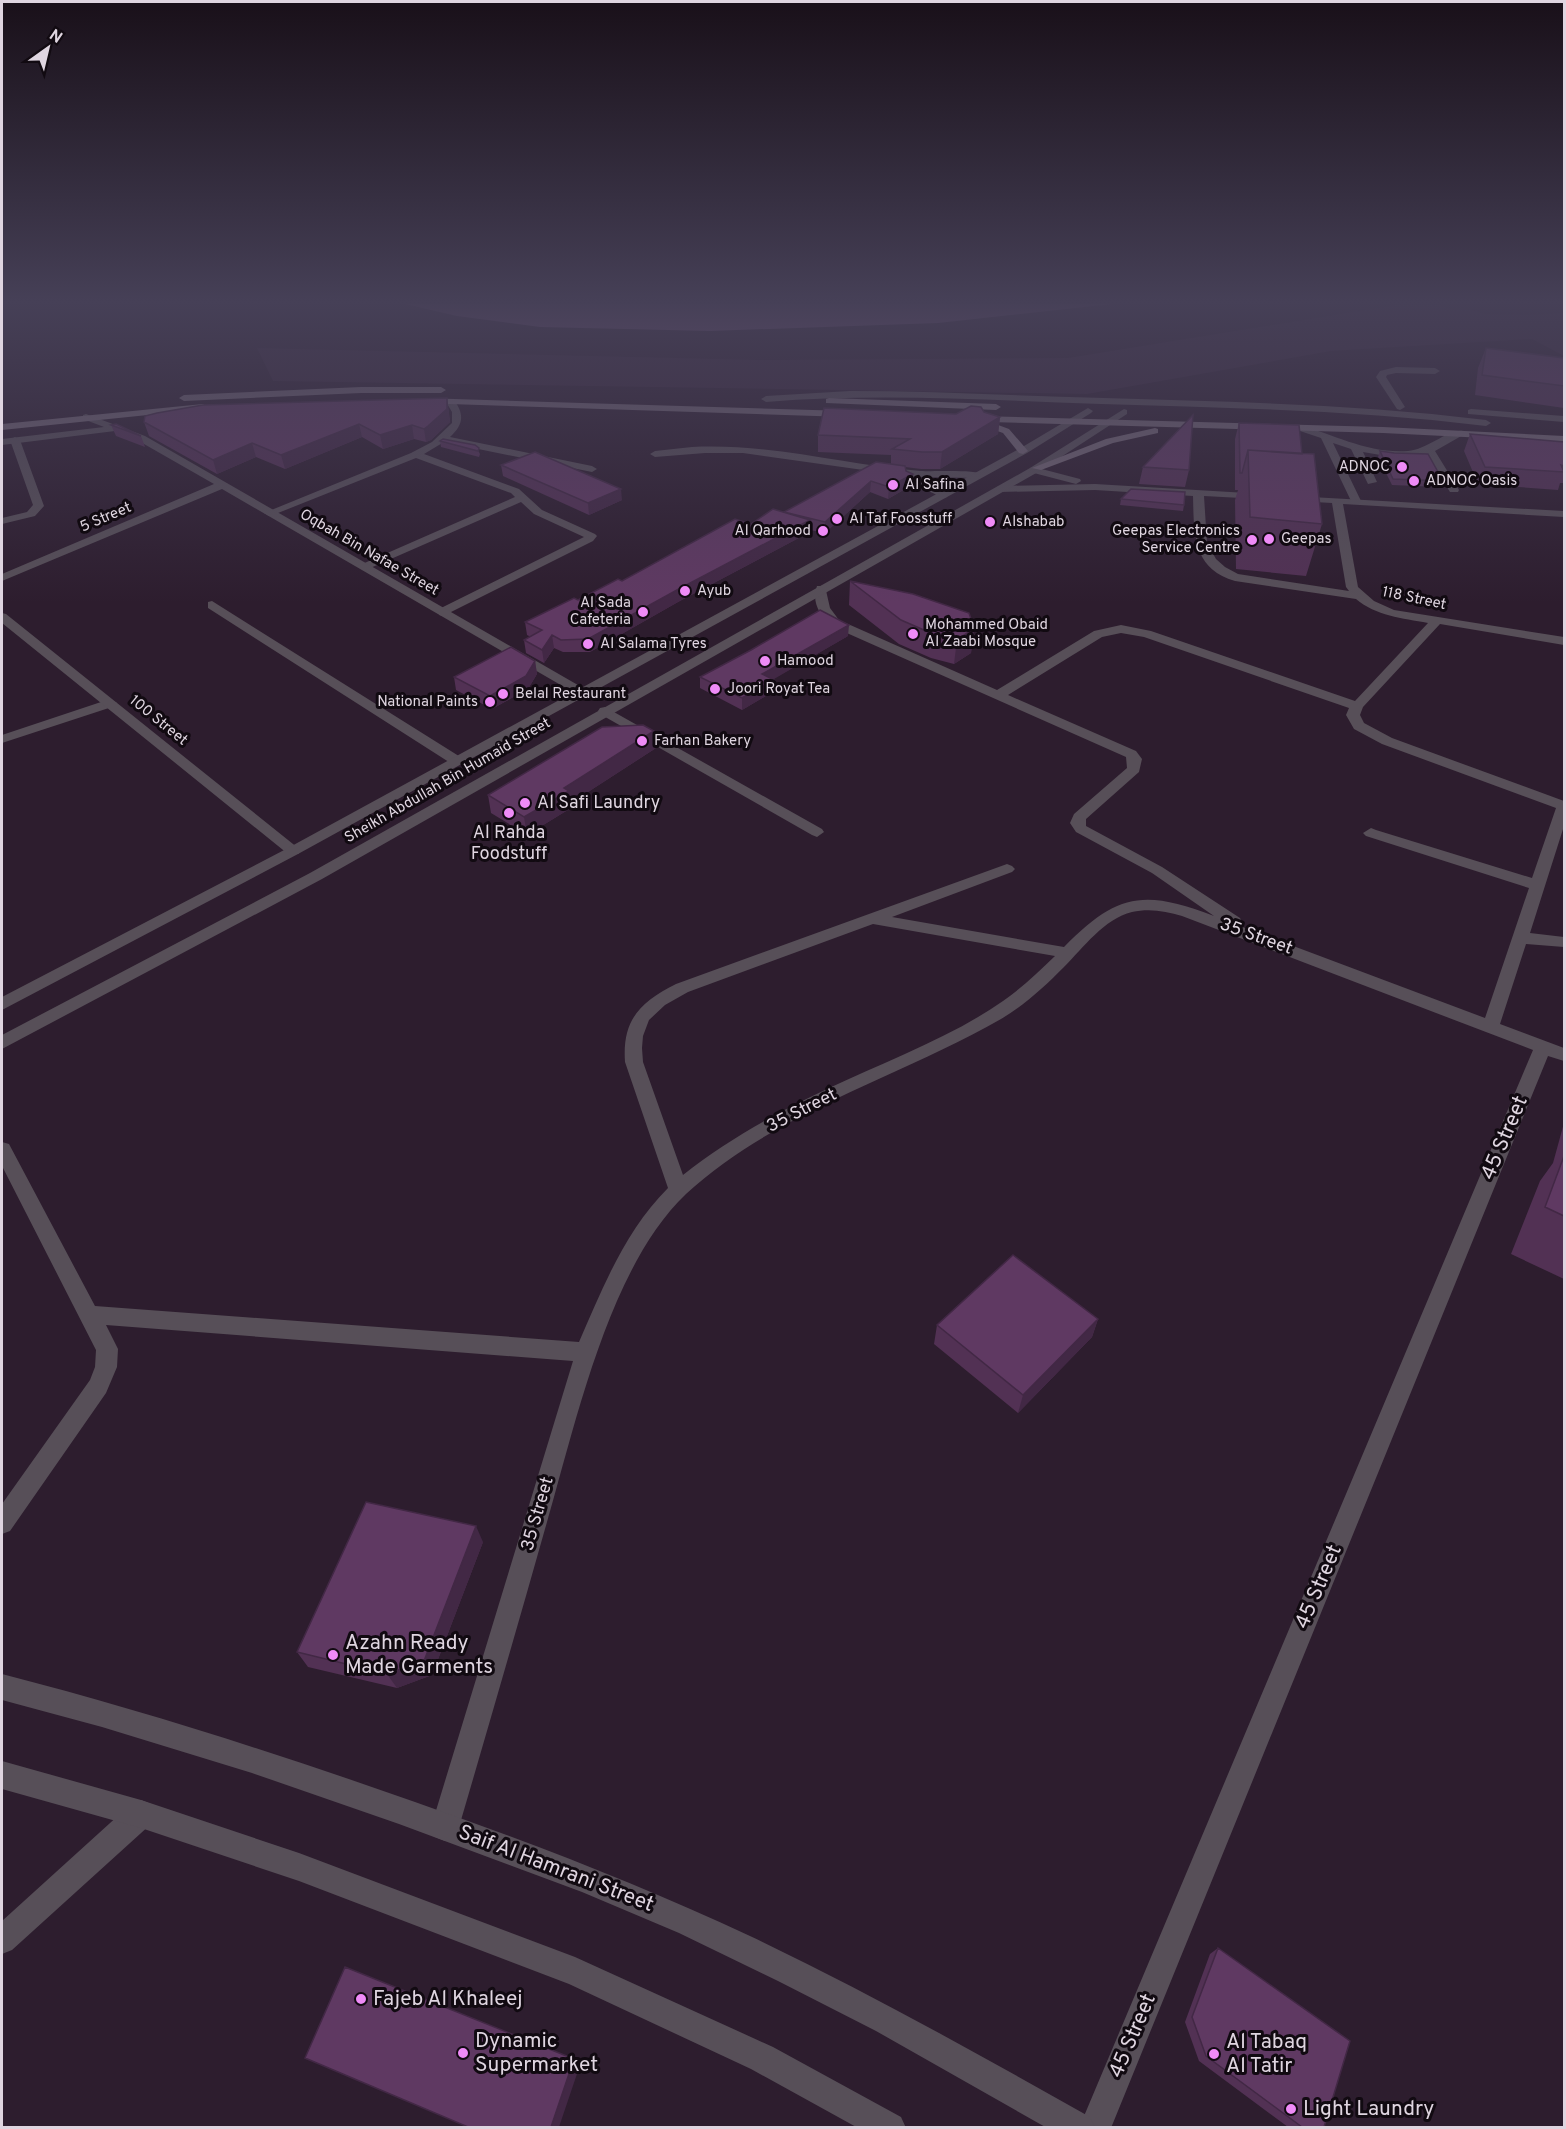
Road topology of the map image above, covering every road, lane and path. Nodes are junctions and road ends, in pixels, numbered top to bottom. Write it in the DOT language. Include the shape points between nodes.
graph roads {
  1 [pos="179,403"];
  2 [pos="269,403"];
  3 [pos="453,403"];
  4 [pos="494,403"];
  5 [pos="883,403"];
  6 [pos="1174,403"];
  7 [pos="1398,403"];
  8 [pos="171,404"];
  9 [pos="1400,407"];
  10 [pos="1314,408"];
  11 [pos="1088,411"];
  12 [pos="1124,412"];
  13 [pos="860,415"];
  14 [pos="86,417"];
  15 [pos="1564,419"];
  16 [pos="1072,421"];
  17 [pos="1110,422"];
  18 [pos="35,423"];
  19 [pos="1486,423"];
  20 [pos="1184,425"];
  21 [pos="2,427"];
  22 [pos="1300,428"];
  23 [pos="1564,428"];
  24 [pos="116,429"];
  25 [pos="142,430"];
  26 [pos="1460,433"];
  27 [pos="1324,435"];
  28 [pos="2,436"];
  29 [pos="444,439"];
  30 [pos="1564,439"];
  31 [pos="15,440"];
  32 [pos="2,442"];
  33 [pos="1355,446"];
  34 [pos="1430,450"];
  35 [pos="1023,451"];
  36 [pos="415,454"];
  37 [pos="655,454"];
  38 [pos="592,469"];
  39 [pos="1035,469"];
  40 [pos="900,473"];
  41 [pos="979,475"];
  42 [pos="1372,482"];
  43 [pos="222,485"];
  44 [pos="1095,487"];
  45 [pos="999,489"];
  46 [pos="1454,490"];
  47 [pos="1198,492"];
  48 [pos="943,495"];
  49 [pos="522,497"];
  50 [pos="1337,500"];
  51 [pos="1356,501"];
  52 [pos="269,513"];
  53 [pos="1564,514"];
  54 [pos="2,521"];
  55 [pos="364,567"];
  56 [pos="2,578"];
  57 [pos="821,589"];
  58 [pos="1359,596"];
  59 [pos="212,605"];
  60 [pos="443,612"];
  61 [pos="2,617"];
  62 [pos="1437,620"];
  63 [pos="1564,641"];
  64 [pos="583,692"];
  65 [pos="997,696"];
  66 [pos="110,703"];
  67 [pos="1357,706"];
  68 [pos="604,711"];
  69 [pos="2,739"];
  70 [pos="457,761"];
  71 [pos="1564,806"];
  72 [pos="817,832"];
  73 [pos="1371,833"];
  74 [pos="293,851"];
  75 [pos="1007,869"];
  76 [pos="1536,885"];
  77 [pos="872,919"];
  78 [pos="1251,934"];
  79 [pos="1521,938"];
  80 [pos="1564,942"];
  81 [pos="1068,953"];
  82 [pos="2,1004"];
  83 [pos="1491,1026"];
  84 [pos="2,1043"];
  85 [pos="1554,1051"];
  86 [pos="2,1149"];
  87 [pos="678,1190"];
  88 [pos="88,1315"];
  89 [pos="586,1352"];
  90 [pos="2,1523"];
  91 [pos="2,1687"];
  92 [pos="2,1775"];
  93 [pos="141,1814"];
  94 [pos="445,1827"];
  95 [pos="2,1940"];
  96 [pos="890,2127"];
  97 [pos="1079,2127"];
  98 [pos="1095,2127"];
  1 -- 8 [label="main road"];
  2 -- 8 [label="main road"];
  3 -- 29 [label="street" via="458,420"];
  4 -- 13 [label="main road"];
  5 -- 11 [label="main road"];
  6 -- 10 [label="street"];
  7 -- 9 [label="street"];
  8 -- 14 [label="main road"];
  8 -- 25 [label="street"];
  9 -- 10 [label="street"];
  9 -- 15 [label="street"];
  10 -- 19 [label="street"];
  11 -- 12 [label="main road"];
  11 -- 16 [label="street, Sheikh Abdullah Bin Humaid Street"];
  12 -- 17 [label="street, Sheikh Abdullah Bin Humaid Street"];
  12 -- 19 [label="main road"];
  14 -- 18 [label="main road"];
  14 -- 24 [label="street, Oqbah Bin Nafae Street"];
  16 -- 17 [label="main road"];
  16 -- 35 [label="street, Sheikh Abdullah Bin Humaid Street"];
  16 -- 35 [label="main road" via="963,418 1006,431"];
  17 -- 20 [label="main road"];
  17 -- 39 [label="street, Sheikh Abdullah Bin Humaid Street"];
  18 -- 21 [label="main road"];
  18 -- 28 [label="main road"];
  19 -- 23 [label="main road"];
  20 -- 22 [label="main road"];
  20 -- 39 [label="main road" via="1110,441"];
  22 -- 26 [label="main road"];
  22 -- 27 [label="street"];
  24 -- 25 [label="street, Oqbah Bin Nafae Street"];
  24 -- 31 [label="street"];
  25 -- 43 [label="street, Oqbah Bin Nafae Street"];
  26 -- 30 [label="main road"];
  26 -- 34 [label="street"];
  27 -- 33 [label="street"];
  27 -- 51 [label="street"];
  29 -- 36 [label="street"];
  29 -- 38 [label="street"];
  31 -- 32 [label="street"];
  31 -- 54 [label="street" via="39,506 31,514"];
  33 -- 34 [label="street" via="1401,454"];
  33 -- 42 [label="street"];
  34 -- 46 [label="street"];
  35 -- 41 [label="street, Sheikh Abdullah Bin Humaid Street"];
  36 -- 49 [label="street"];
  36 -- 52 [label="street"];
  37 -- 40 [label="street" via="753,451"];
  39 -- 44 [label="street"];
  39 -- 45 [label="street, Sheikh Abdullah Bin Humaid Street"];
  40 -- 41 [label="street"];
  40 -- 48 [label="street"];
  41 -- 48 [label="street, Sheikh Abdullah Bin Humaid Street"];
  43 -- 52 [label="street, Oqbah Bin Nafae Street"];
  43 -- 56 [label="street, 5 Street"];
  44 -- 45 [label="street"];
  44 -- 47 [label="street"];
  45 -- 57 [label="street, Sheikh Abdullah Bin Humaid Street"];
  47 -- 50 [label="street"];
  47 -- 58 [label="street" via="1203,549 1218,570 1235,577"];
  48 -- 64 [label="street, Sheikh Abdullah Bin Humaid Street"];
  49 -- 55 [label="street"];
  49 -- 60 [label="street" via="538,512 591,537"];
  50 -- 51 [label="street"];
  50 -- 58 [label="street, 118 Street" via="1352,587"];
  51 -- 53 [label="street"];
  52 -- 55 [label="street, Oqbah Bin Nafae Street"];
  55 -- 60 [label="street, Oqbah Bin Nafae Street"];
  57 -- 65 [label="street" via="820,601 836,623"];
  57 -- 68 [label="street, Sheikh Abdullah Bin Humaid Street"];
  58 -- 62 [label="street, 118 Street" via="1392,613"];
  59 -- 70 [label="street"];
  60 -- 64 [label="street, Oqbah Bin Nafae Street"];
  61 -- 66 [label="street, 100 Street"];
  62 -- 63 [label="street, 118 Street"];
  62 -- 67 [label="street"];
  64 -- 70 [label="street, Sheikh Abdullah Bin Humaid Street"];
  65 -- 67 [label="street" via="1098,634 1121,629 1147,634"];
  65 -- 78 [label="street" via="1131,754 1136,759 1134,769 1077,823 1081,829 1158,870"];
  66 -- 69 [label="street"];
  66 -- 74 [label="street, 100 Street"];
  67 -- 71 [label="street" via="1353,715 1359,726 1371,734"];
  68 -- 72 [label="street"];
  68 -- 84 [label="street, Sheikh Abdullah Bin Humaid Street" via="316,876"];
  70 -- 74 [label="street, Sheikh Abdullah Bin Humaid Street"];
  71 -- 76 [label="street"];
  73 -- 76 [label="street"];
  74 -- 82 [label="street, Sheikh Abdullah Bin Humaid Street"];
  75 -- 77 [label="street"];
  76 -- 79 [label="street"];
  77 -- 81 [label="street"];
  77 -- 87 [label="street" via="682,988 646,1011 631,1044 634,1062"];
  78 -- 81 [label="street, 35 Street" via="1164,905 1136,905 1097,924"];
  78 -- 83 [label="street, 35 Street"];
  79 -- 80 [label="street"];
  79 -- 83 [label="street"];
  81 -- 87 [label="street, 35 Street" via="1039,982 998,1013 766,1129 719,1156"];
  83 -- 85 [label="street, 35 Street"];
  85 -- 98 [label="street, 45 Street"];
  86 -- 88 [label="street"];
  87 -- 89 [label="street, 35 Street" via="643,1232"];
  88 -- 89 [label="street"];
  88 -- 90 [label="street" via="107,1349 106,1367 98,1386"];
  89 -- 94 [label="street, 35 Street"];
  91 -- 94 [label="street, Saif Al Hamrani Street" via="299,1774"];
  92 -- 93 [label="street"];
  93 -- 95 [label="street"];
  93 -- 96 [label="street" via="299,1868 576,1972 762,2058"];
  94 -- 97 [label="street, Saif Al Hamrani Street" via="692,1923 905,2029"];
}
